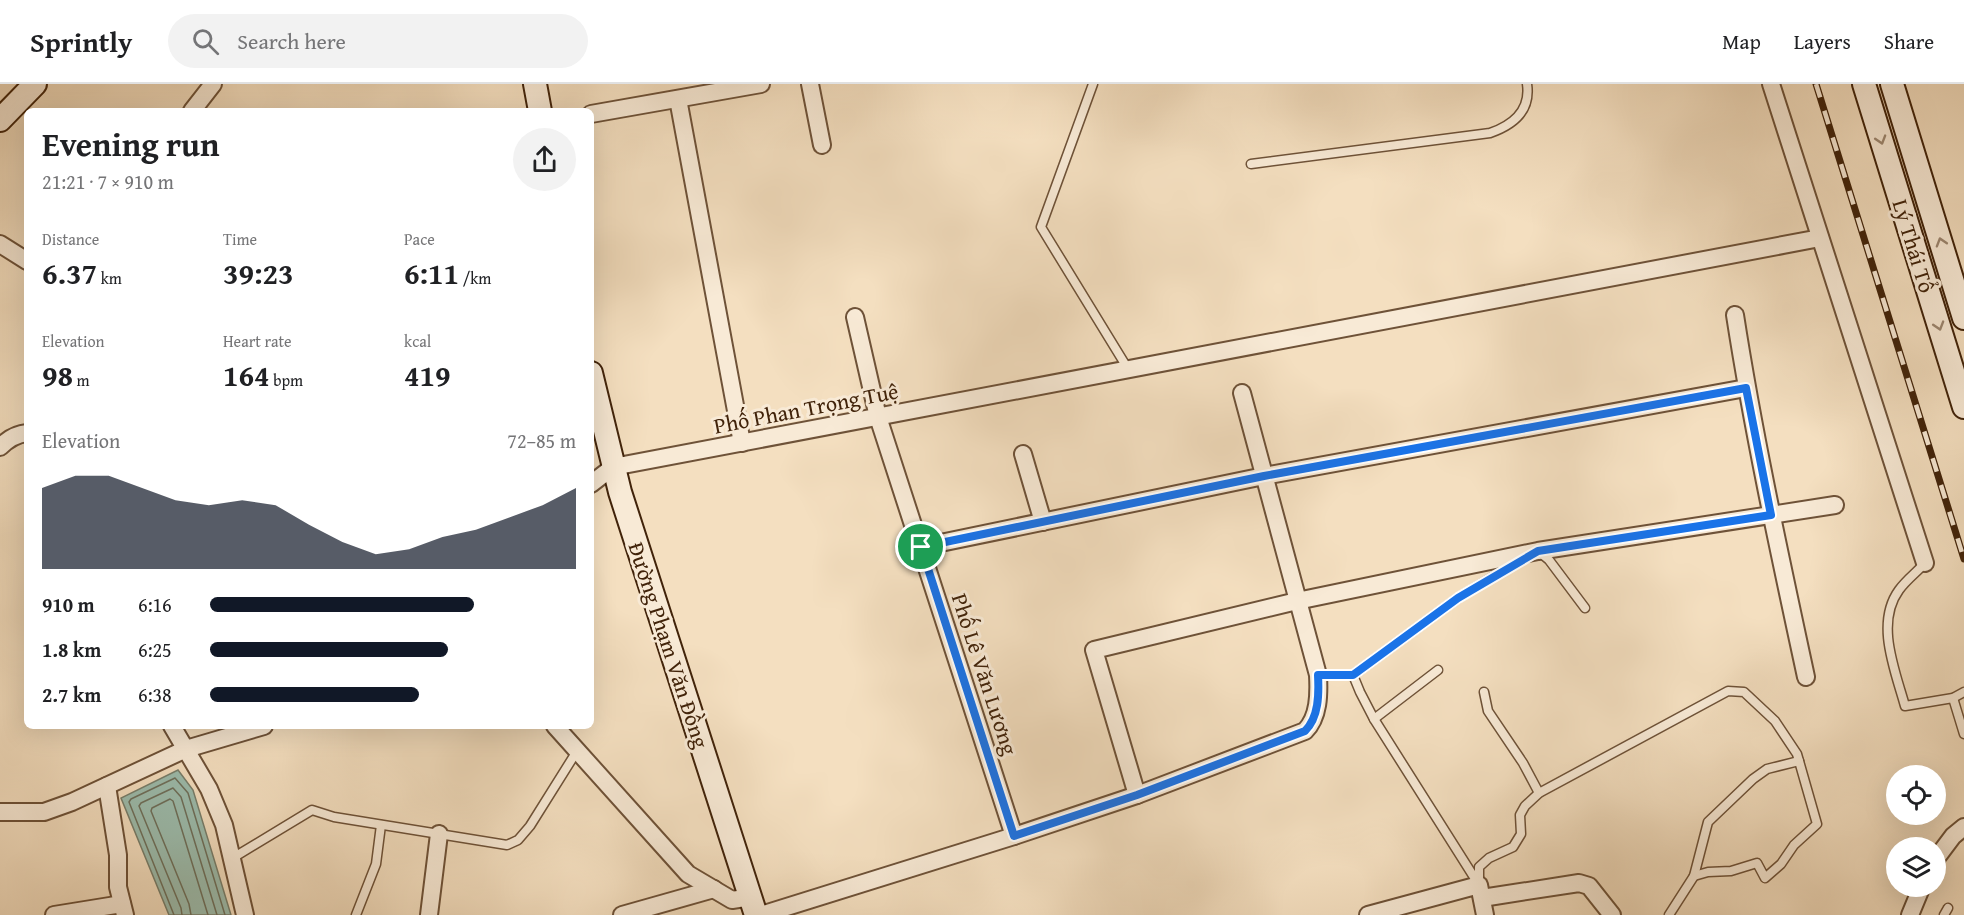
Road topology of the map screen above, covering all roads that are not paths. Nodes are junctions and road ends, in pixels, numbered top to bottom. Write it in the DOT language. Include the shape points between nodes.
graph roads {
  1 [pos="35,84"];
  2 [pos="213,84"];
  3 [pos="535,84"];
  4 [pos="761,84"];
  5 [pos="810,84"];
  6 [pos="1094,84"];
  7 [pos="1527,84"];
  8 [pos="1771,84"];
  9 [pos="1864,84"];
  10 [pos="1892,84"];
  11 [pos="678,99"];
  12 [pos="194,108"];
  13 [pos="539,108"];
  14 [pos="594,113"];
  15 [pos="0,120"];
  16 [pos="822,144"];
  17 [pos="1251,164"];
  18 [pos="1820,238"];
  19 [pos="0,244"];
  20 [pos="24,259"];
  21 [pos="1735,315"];
  22 [pos="855,317"];
  23 [pos="1964,318"];
  24 [pos="1128,369"];
  25 [pos="594,386"];
  26 [pos="1746,388"];
  27 [pos="1242,393"];
  28 [pos="1964,407"];
  29 [pos="878,417"];
  30 [pos="24,434"];
  31 [pos="742,443"];
  32 [pos="0,447"];
  33 [pos="1023,454"];
  34 [pos="613,467"];
  35 [pos="1264,476"];
  36 [pos="594,482"];
  37 [pos="1835,505"];
  38 [pos="1771,515"];
  39 [pos="1043,522"];
  40 [pos="921,547"];
  41 [pos="1538,551"];
  42 [pos="1925,563"];
  43 [pos="1297,601"];
  44 [pos="1585,608"];
  45 [pos="1438,670"];
  46 [pos="1318,675"];
  47 [pos="1353,675"];
  48 [pos="1806,676"];
  49 [pos="1484,692"];
  50 [pos="1964,692"];
  51 [pos="1953,698"];
  52 [pos="1374,719"];
  53 [pos="174,729"];
  54 [pos="254,729"];
  55 [pos="558,729"];
  56 [pos="1964,734"];
  57 [pos="186,749"];
  58 [pos="578,751"];
  59 [pos="1799,760"];
  60 [pos="107,786"];
  61 [pos="1539,793"];
  62 [pos="1137,795"];
  63 [pos="0,812"];
  64 [pos="381,825"];
  65 [pos="1964,827"];
  66 [pos="439,834"];
  67 [pos="1014,836"];
  68 [pos="1946,845"];
  69 [pos="231,859"];
  70 [pos="1694,876"];
  71 [pos="714,889"];
  72 [pos="1917,897"];
  73 [pos="1482,900"];
  74 [pos="756,909"];
  75 [pos="124,910"];
  76 [pos="54,915"];
  77 [pos="245,915"];
  78 [pos="356,915"];
  79 [pos="429,915"];
  80 [pos="622,915"];
  81 [pos="1368,915"];
  82 [pos="1612,915"];
  83 [pos="1670,915"];
  84 [pos="1910,915"];
  1 -- 15 [label="main road"];
  2 -- 12 [label="street"];
  3 -- 13 [label="main road"];
  4 -- 11 [label="street"];
  5 -- 16 [label="street"];
  6 -- 24 [label="lane" via="1041,227"];
  7 -- 17 [label="lane" via="1526,106 1517,119 1490,133"];
  8 -- 18 [label="street"];
  9 -- 28 [label="main road, Lý Thái Tổ, one-way"];
  23 -- 10 [label="main road, Lý Thái Tổ, one-way"];
  11 -- 14 [label="street"];
  11 -- 31 [label="street"];
  18 -- 24 [label="street, Phố Phan Trọng Tuệ"];
  18 -- 42 [label="street"];
  19 -- 20 [label="street"];
  21 -- 26 [label="street"];
  22 -- 29 [label="street, Phố Lê Văn Lương"];
  24 -- 29 [label="street, Phố Phan Trọng Tuệ"];
  25 -- 34 [label="main road, Đường Phạm Văn Đồng"];
  26 -- 35 [label="street"];
  26 -- 38 [label="street"];
  27 -- 35 [label="street"];
  29 -- 31 [label="street, Phố Phan Trọng Tuệ"];
  29 -- 40 [label="street, Phố Lê Văn Lương"];
  30 -- 32 [label="street"];
  31 -- 34 [label="street, Phố Phan Trọng Tuệ"];
  33 -- 39 [label="street"];
  34 -- 36 [label="street"];
  34 -- 74 [label="main road, Đường Phạm Văn Đồng"];
  35 -- 39 [label="street"];
  35 -- 43 [label="street"];
  37 -- 38 [label="street"];
  38 -- 41 [label="street"];
  38 -- 48 [label="street"];
  39 -- 40 [label="street"];
  40 -- 67 [label="street, Phố Lê Văn Lương"];
  41 -- 43 [label="street"];
  41 -- 44 [label="lane"];
  41 -- 47 [label="lane" via="1458,598"];
  42 -- 51 [label="lane" via="1891,604 1890,654 1905,706"];
  43 -- 46 [label="street"];
  43 -- 62 [label="street" via="1094,650"];
  45 -- 52 [label="lane"];
  46 -- 47 [label="lane"];
  46 -- 62 [label="street" via="1319,694 1312,721 1305,731"];
  47 -- 52 [label="lane"];
  49 -- 61 [label="lane" via="1488,711"];
  50 -- 51 [label="lane"];
  51 -- 56 [label="lane"];
  52 -- 73 [label="lane"];
  53 -- 57 [label="street"];
  54 -- 57 [label="street"];
  55 -- 58 [label="street"];
  57 -- 60 [label="street"];
  57 -- 69 [label="street" via="213,798"];
  58 -- 66 [label="lane" via="518,840 507,845"];
  58 -- 71 [label="street" via="688,874"];
  59 -- 61 [label="lane" via="1775,721 1759,704 1744,692 1728,691"];
  59 -- 70 [label="lane" via="1767,769 1708,822"];
  59 -- 70 [label="lane" via="1817,824 1794,845 1781,864 1765,878 1757,863"];
  60 -- 63 [label="street" via="44,812"];
  60 -- 75 [label="street"];
  61 -- 73 [label="lane" via="1520,815 1521,834 1513,847 1479,867"];
  62 -- 67 [label="street"];
  64 -- 66 [label="lane"];
  64 -- 69 [label="lane" via="312,810"];
  64 -- 78 [label="lane" via="376,864"];
  65 -- 68 [label="street"];
  66 -- 79 [label="street"];
  67 -- 74 [label="street"];
  69 -- 77 [label="street"];
  70 -- 83 [label="lane"];
  71 -- 74 [label="street"];
  71 -- 80 [label="street"];
  72 -- 84 [label="street"];
  73 -- 81 [label="street"];
  73 -- 82 [label="street" via="1579,884 1589,886"];
  75 -- 76 [label="street"];
}
